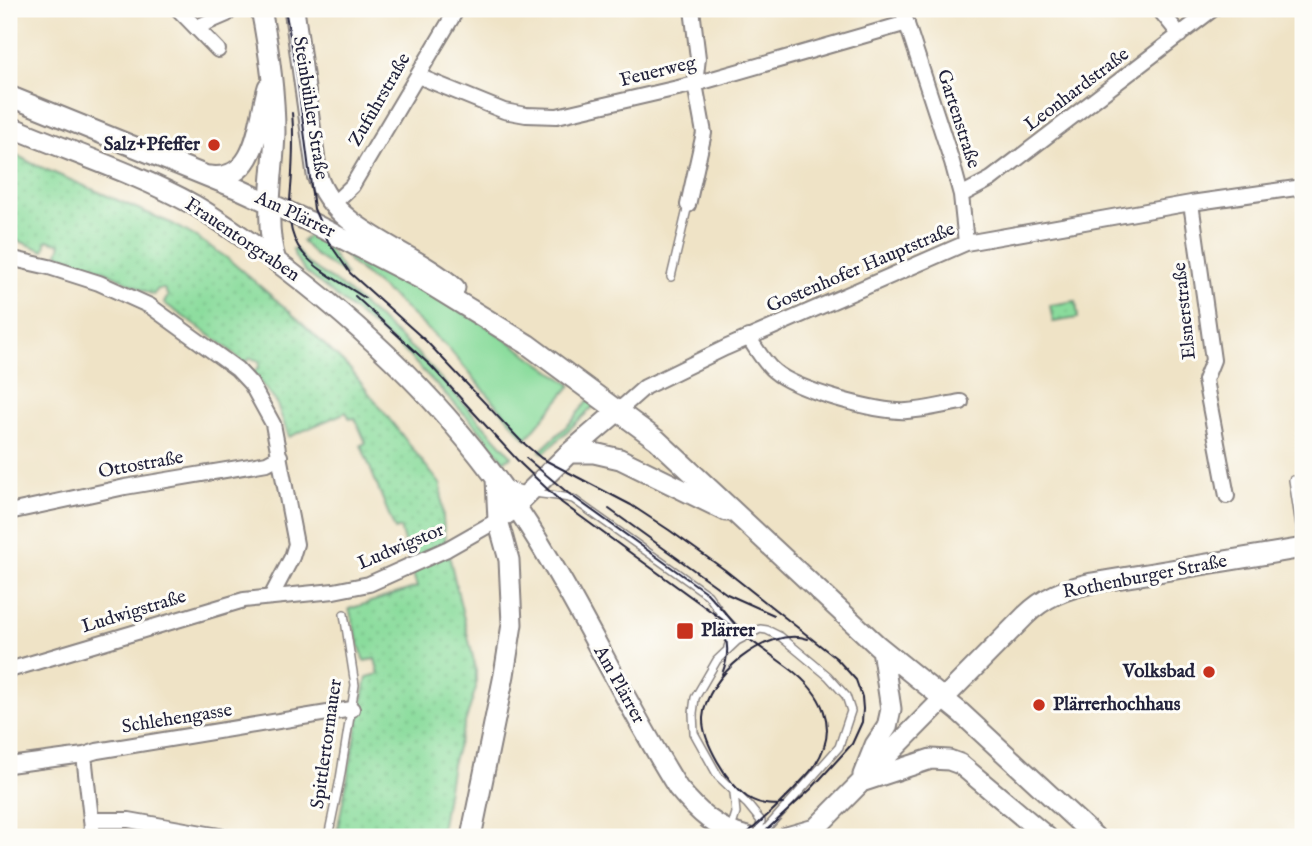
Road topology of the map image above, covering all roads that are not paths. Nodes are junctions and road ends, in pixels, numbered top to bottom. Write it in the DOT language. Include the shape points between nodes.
graph roads {
  1 [pos="178,9"];
  2 [pos="232,9"];
  3 [pos="261,9"];
  4 [pos="294,9"];
  5 [pos="457,9"];
  6 [pos="692,9"];
  7 [pos="1159,9"];
  8 [pos="1213,9"];
  9 [pos="904,16"];
  10 [pos="197,27"];
  11 [pos="1180,35"];
  12 [pos="218,50"];
  13 [pos="272,72"];
  14 [pos="418,76"];
  15 [pos="695,83"];
  16 [pos="9,96"];
  17 [pos="9,126"];
  18 [pos="207,176"];
  19 [pos="1303,187"];
  20 [pos="242,190"];
  21 [pos="961,195"];
  22 [pos="271,203"];
  23 [pos="1191,203"];
  24 [pos="332,205"];
  25 [pos="688,205"];
  26 [pos="308,220"];
  27 [pos="234,230"];
  28 [pos="271,232"];
  29 [pos="966,243"];
  30 [pos="9,257"];
  31 [pos="276,261"];
  32 [pos="671,277"];
  33 [pos="495,323"];
  34 [pos="748,337"];
  35 [pos="381,350"];
  36 [pos="961,402"];
  37 [pos="619,410"];
  38 [pos="569,453"];
  39 [pos="280,456"];
  40 [pos="496,479"];
  41 [pos="1293,480"];
  42 [pos="1227,496"];
  43 [pos="522,500"];
  44 [pos="9,512"];
  45 [pos="742,519"];
  46 [pos="498,520"];
  47 [pos="1303,547"];
  48 [pos="272,595"];
  49 [pos="344,614"];
  50 [pos="728,648"];
  51 [pos="882,649"];
  52 [pos="9,670"];
  53 [pos="943,698"];
  54 [pos="352,709"];
  55 [pos="85,755"];
  56 [pos="9,765"];
  57 [pos="860,782"];
  58 [pos="734,792"];
  59 [pos="92,820"];
  60 [pos="811,833"];
  61 [pos="734,835"];
  62 [pos="93,837"];
  63 [pos="225,837"];
  64 [pos="328,837"];
  65 [pos="471,837"];
  66 [pos="758,837"];
  67 [pos="788,837"];
  68 [pos="1047,837"];
  69 [pos="1095,837"];
  1 -- 10 [label="street"];
  2 -- 10 [label="street"];
  3 -- 13 [label="main road, Steinbühler Straße"];
  4 -- 24 [label="main road, Steinbühler Straße" via="317,174"];
  5 -- 14 [label="street, Zufuhrstraße"];
  6 -- 15 [label="street" via="698,58"];
  7 -- 11 [label="street"];
  8 -- 11 [label="street, Leonhardstraße"];
  9 -- 15 [label="street, Feuerweg"];
  9 -- 21 [label="street, Gartenstraße"];
  10 -- 12 [label="street"];
  11 -- 21 [label="street, Leonhardstraße" via="991,179"];
  13 -- 18 [label="main road, Steinbühler Straße" via="250,155 230,174"];
  13 -- 22 [label="main road, Steinbühler Straße" via="275,141"];
  14 -- 15 [label="street, Feuerweg" via="504,111 545,117"];
  14 -- 24 [label="street, Zufuhrstraße" via="352,186"];
  15 -- 25 [label="street" via="704,133"];
  16 -- 18 [label="main road, Frauentorgraben"];
  17 -- 27 [label="main road, Frauentorgraben" via="166,191"];
  18 -- 20 [label="main road, Frauentorgraben"];
  19 -- 23 [label="street, Gostenhofer Hauptstraße"];
  20 -- 22 [label="main road, Am Plärrer"];
  21 -- 29 [label="street, Gartenstraße"];
  22 -- 26 [label="main road, Am Plärrer"];
  22 -- 28 [label="main road, Steinbühler Straße"];
  23 -- 29 [label="street, Gostenhofer Hauptstraße"];
  23 -- 42 [label="street, Elsnerstraße" via="1213,360 1205,380"];
  24 -- 26 [label="main road"];
  24 -- 33 [label="main road, Am Plärrer" via="347,219 439,274"];
  25 -- 32 [label="lane"];
  26 -- 28 [label="main road"];
  26 -- 33 [label="main road, Am Plärrer"];
  27 -- 28 [label="main road"];
  27 -- 31 [label="main road, Frauentorgraben"];
  28 -- 31 [label="main road, Steinbühler Straße"];
  29 -- 34 [label="street, Gostenhofer Hauptstraße"];
  30 -- 39 [label="street" via="99,283 150,306 219,354 263,402"];
  31 -- 35 [label="main road, Frauentorgraben"];
  33 -- 37 [label="main road, Am Plärrer"];
  34 -- 36 [label="street" via="774,371 796,385 906,412"];
  34 -- 37 [label="street, Gostenhofer Hauptstraße" via="645,387"];
  35 -- 40 [label="main road, Am Plärrer" via="445,416"];
  37 -- 38 [label="main road"];
  37 -- 45 [label="main road, Am Plärrer"];
  38 -- 43 [label="main road"];
  38 -- 45 [label="main road, Am Plärrer" via="620,459"];
  39 -- 44 [label="street, Ottostraße" via="267,463"];
  39 -- 48 [label="street" via="296,544"];
  40 -- 43 [label="main road, Am Plärrer"];
  40 -- 46 [label="main road"];
  41 -- 47 [label="lane"];
  43 -- 46 [label="main road"];
  43 -- 50 [label="lane" via="554,495 573,499 708,595 729,625"];
  43 -- 61 [label="main road, Am Plärrer" via="561,581 678,788 701,814"];
  45 -- 51 [label="main road, Am Plärrer"];
  46 -- 48 [label="street, Ludwigstor" via="369,584"];
  46 -- 65 [label="main road" via="509,559 512,608 504,675"];
  47 -- 53 [label="main road, Rothenburger Straße" via="1092,583 1054,595 1031,610"];
  48 -- 52 [label="street, Ludwigstraße"];
  49 -- 54 [label="lane, Spittlertormauer" via="355,685"];
  50 -- 58 [label="lane" via="695,698 693,713 694,733 718,776"];
  50 -- 66 [label="lane" via="753,631 774,633 828,676 846,696 851,711 839,747"];
  51 -- 53 [label="main road, Am Plärrer"];
  51 -- 57 [label="main road" via="891,709"];
  53 -- 57 [label="main road"];
  53 -- 69 [label="main road, Am Plärrer"];
  54 -- 55 [label="street, Schlehengasse"];
  54 -- 64 [label="lane, Spittlertormauer"];
  55 -- 56 [label="street, Schlehengasse"];
  55 -- 59 [label="street"];
  57 -- 60 [label="main road"];
  57 -- 68 [label="main road" via="931,759 949,760 960,764"];
  58 -- 61 [label="lane"];
  58 -- 66 [label="lane" via="761,821"];
  59 -- 62 [label="street"];
  59 -- 63 [label="street" via="130,820"];
  60 -- 67 [label="main road"];
}
